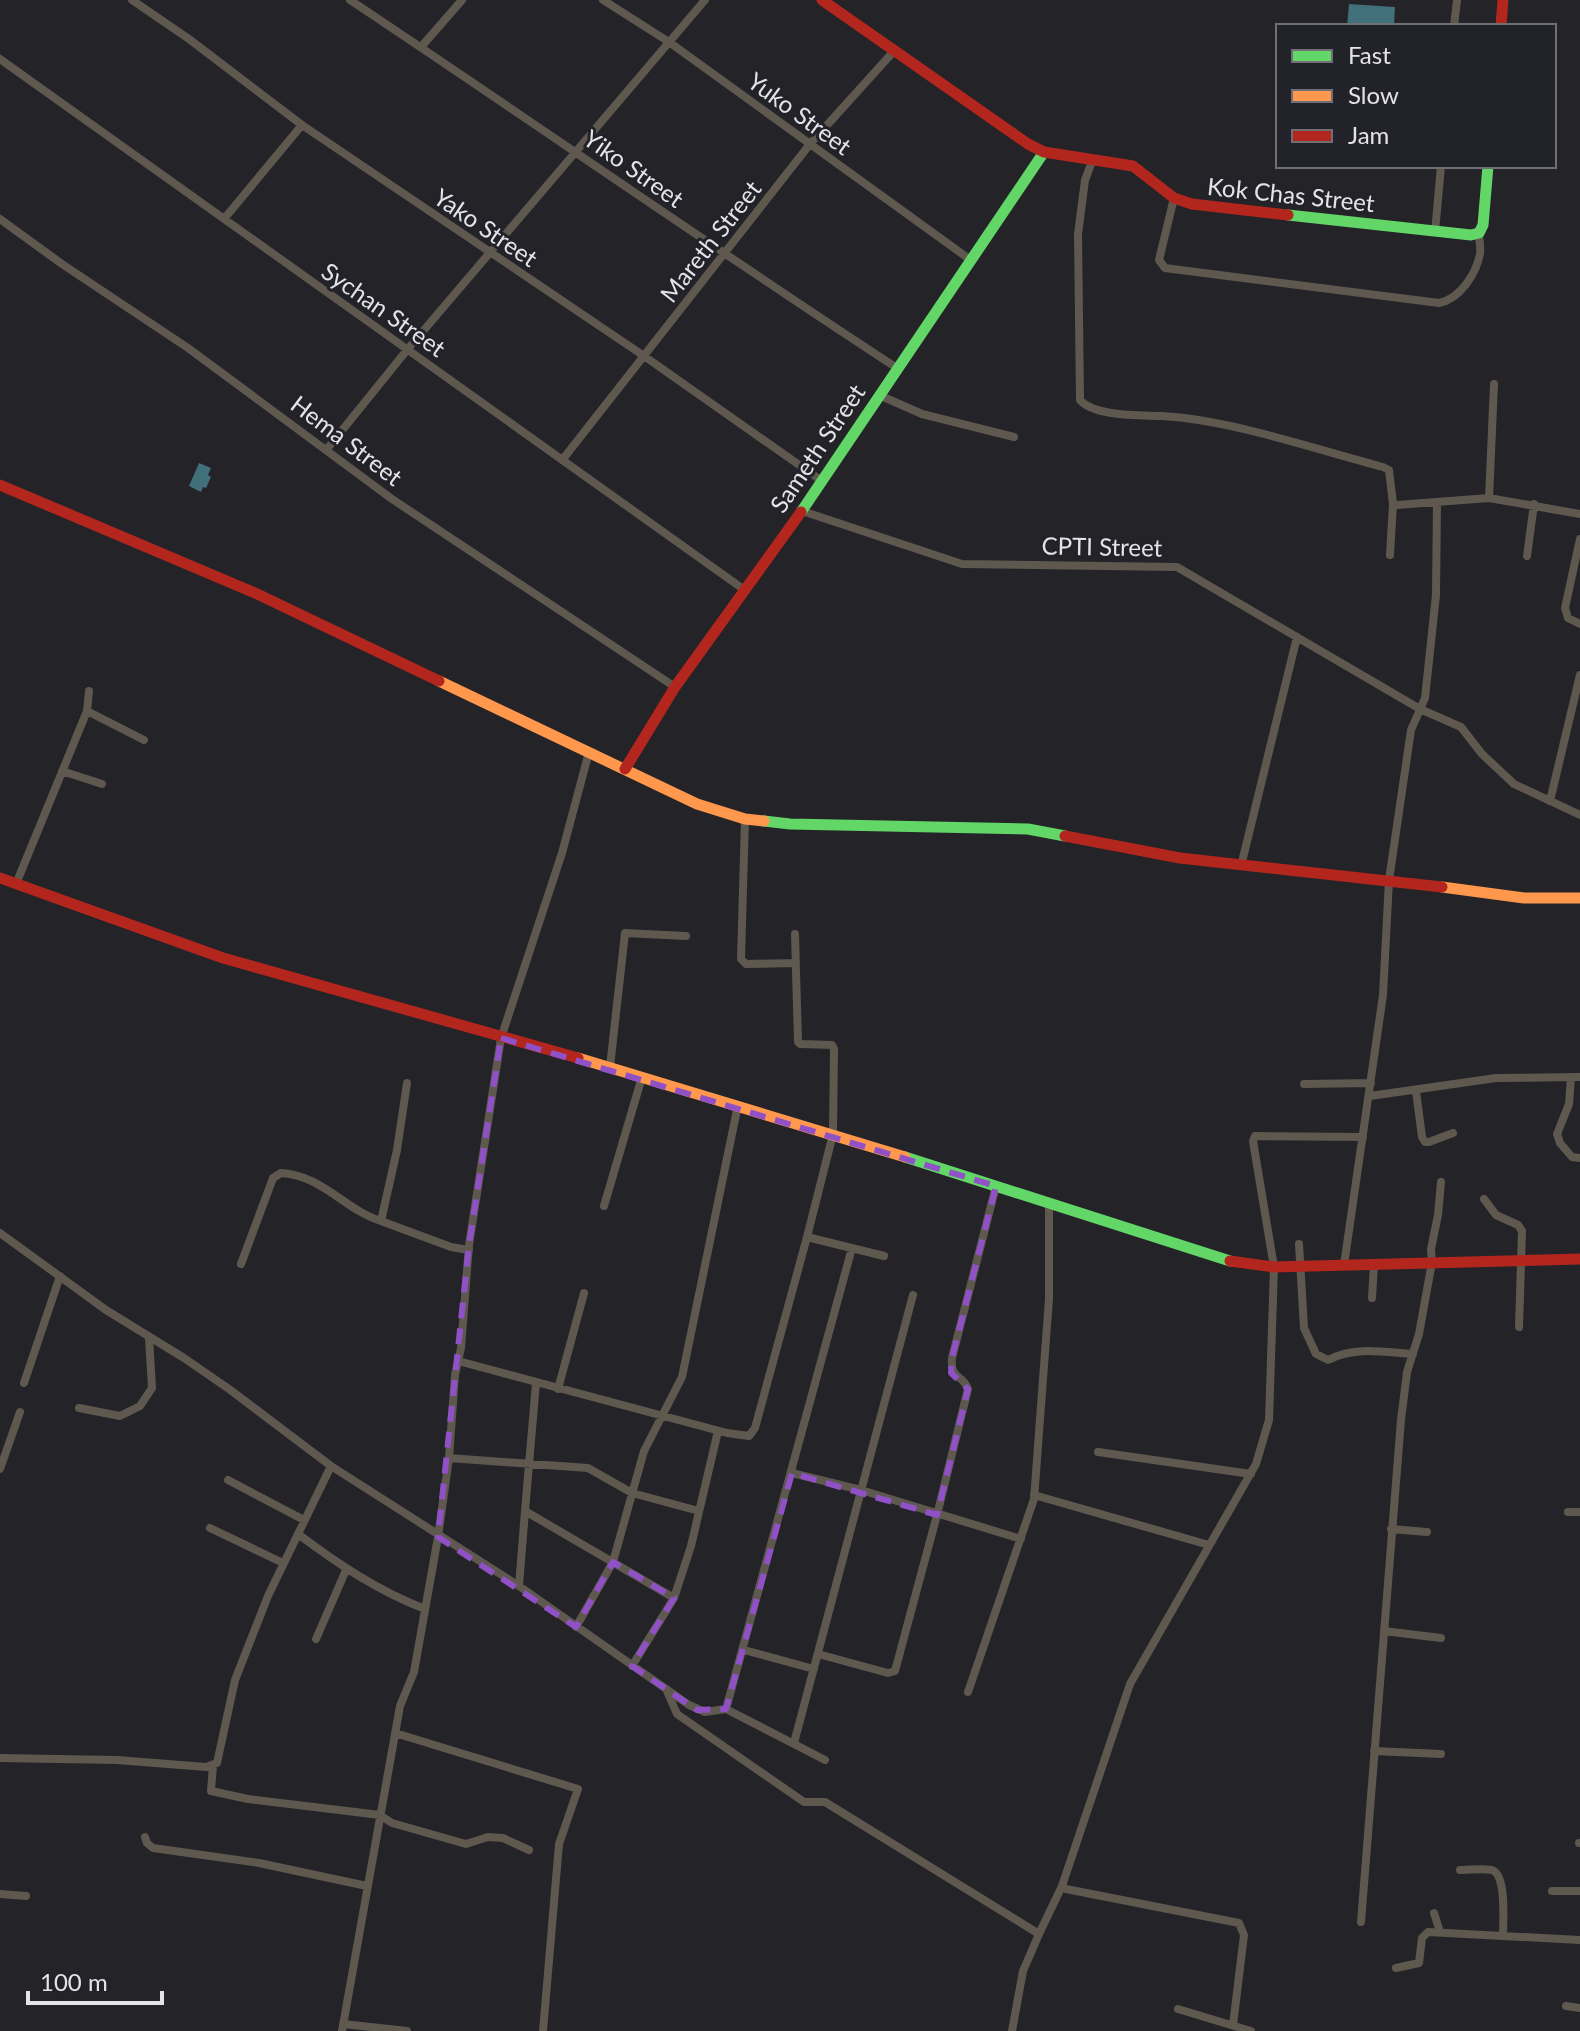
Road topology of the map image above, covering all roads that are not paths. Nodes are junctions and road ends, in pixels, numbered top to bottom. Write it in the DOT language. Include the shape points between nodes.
graph roads {
  1 [pos="132,0"];
  2 [pos="350,0"];
  3 [pos="462,0"];
  4 [pos="603,0"];
  5 [pos="705,0"];
  6 [pos="822,0"];
  7 [pos="1457,0"];
  8 [pos="1503,0"];
  9 [pos="1454,24"];
  10 [pos="1501,24"];
  11 [pos="669,42"];
  12 [pos="421,47"];
  13 [pos="894,51"];
  14 [pos="0,59"];
  15 [pos="302,125"];
  16 [pos="810,144"];
  17 [pos="577,152"];
  18 [pos="1044,152"];
  19 [pos="1093,159"];
  20 [pos="1441,168"];
  21 [pos="1488,168"];
  22 [pos="1174,198"];
  23 [pos="0,219"];
  24 [pos="224,219"];
  25 [pos="1435,232"];
  26 [pos="1479,233"];
  27 [pos="490,254"];
  28 [pos="725,256"];
  29 [pos="972,261"];
  30 [pos="407,350"];
  31 [pos="644,356"];
  32 [pos="897,368"];
  33 [pos="1494,384"];
  34 [pos="879,395"];
  35 [pos="1014,437"];
  36 [pos="327,449"];
  37 [pos="563,459"];
  38 [pos="822,481"];
  39 [pos="0,485"];
  40 [pos="1489,498"];
  41 [pos="1437,502"];
  42 [pos="1393,504"];
  43 [pos="1534,504"];
  44 [pos="802,511"];
  45 [pos="1580,514"];
  46 [pos="1580,539"];
  47 [pos="1390,555"];
  48 [pos="1527,556"];
  49 [pos="746,591"];
  50 [pos="1580,624"];
  51 [pos="1297,637"];
  52 [pos="1580,675"];
  53 [pos="675,687"];
  54 [pos="89,691"];
  55 [pos="1420,709"];
  56 [pos="87,711"];
  57 [pos="144,740"];
  58 [pos="589,752"];
  59 [pos="625,769"];
  60 [pos="62,771"];
  61 [pos="102,784"];
  62 [pos="1550,801"];
  63 [pos="1580,815"];
  64 [pos="745,819"];
  65 [pos="1241,866"];
  66 [pos="0,878"];
  67 [pos="1389,880"];
  68 [pos="16,884"];
  69 [pos="1577,901"];
  70 [pos="795,934"];
  71 [pos="686,936"];
  72 [pos="794,963"];
  73 [pos="501,1038"];
  74 [pos="610,1067"];
  75 [pos="642,1077"];
  76 [pos="1576,1077"];
  77 [pos="407,1083"];
  78 [pos="1371,1083"];
  79 [pos="1304,1084"];
  80 [pos="1416,1091"];
  81 [pos="1370,1096"];
  82 [pos="738,1105"];
  83 [pos="1453,1133"];
  84 [pos="833,1134"];
  85 [pos="1363,1137"];
  86 [pos="1580,1158"];
  87 [pos="1441,1182"];
  88 [pos="996,1186"];
  89 [pos="1484,1199"];
  90 [pos="1049,1203"];
  91 [pos="604,1206"];
  92 [pos="381,1221"];
  93 [pos="0,1233"];
  94 [pos="807,1237"];
  95 [pos="1299,1244"];
  96 [pos="852,1248"];
  97 [pos="469,1250"];
  98 [pos="884,1256"];
  99 [pos="1580,1259"];
  100 [pos="1523,1260"];
  101 [pos="1432,1262"];
  102 [pos="241,1264"];
  103 [pos="1374,1264"];
  104 [pos="1344,1265"];
  105 [pos="1300,1266"];
  106 [pos="1274,1267"];
  107 [pos="60,1276"];
  108 [pos="584,1293"];
  109 [pos="913,1295"];
  110 [pos="1372,1298"];
  111 [pos="1519,1327"];
  112 [pos="149,1338"];
  113 [pos="1413,1354"];
  114 [pos="458,1361"];
  115 [pos="24,1383"];
  116 [pos="536,1383"];
  117 [pos="558,1389"];
  118 [pos="79,1408"];
  119 [pos="20,1412"];
  120 [pos="661,1416"];
  121 [pos="718,1431"];
  122 [pos="0,1432"];
  123 [pos="12,1434"];
  124 [pos="1098,1452"];
  125 [pos="449,1458"];
  126 [pos="529,1464"];
  127 [pos="331,1466"];
  128 [pos="0,1470"];
  129 [pos="792,1473"];
  130 [pos="1251,1474"];
  131 [pos="228,1480"];
  132 [pos="861,1490"];
  133 [pos="632,1493"];
  134 [pos="1034,1495"];
  135 [pos="525,1511"];
  136 [pos="699,1511"];
  137 [pos="1568,1512"];
  138 [pos="1580,1512"];
  139 [pos="937,1515"];
  140 [pos="304,1520"];
  141 [pos="210,1528"];
  142 [pos="1391,1529"];
  143 [pos="1427,1532"];
  144 [pos="298,1534"];
  145 [pos="438,1537"];
  146 [pos="1021,1539"];
  147 [pos="1209,1545"];
  148 [pos="613,1562"];
  149 [pos="283,1563"];
  150 [pos="346,1570"];
  151 [pos="519,1586"];
  152 [pos="674,1598"];
  153 [pos="425,1609"];
  154 [pos="576,1627"];
  155 [pos="1384,1631"];
  156 [pos="1441,1638"];
  157 [pos="316,1639"];
  158 [pos="744,1650"];
  159 [pos="818,1654"];
  160 [pos="632,1666"];
  161 [pos="814,1669"];
  162 [pos="667,1690"];
  163 [pos="968,1692"];
  164 [pos="726,1709"];
  165 [pos="395,1733"];
  166 [pos="794,1743"];
  167 [pos="1374,1751"];
  168 [pos="1441,1754"];
  169 [pos="0,1758"];
  170 [pos="825,1760"];
  171 [pos="213,1766"];
  172 [pos="380,1815"];
  173 [pos="145,1837"];
  174 [pos="529,1850"];
  175 [pos="1460,1870"];
  176 [pos="367,1886"];
  177 [pos="1062,1886"];
  178 [pos="1552,1891"];
  179 [pos="1580,1891"];
  180 [pos="0,1894"];
  181 [pos="26,1896"];
  182 [pos="1434,1913"];
  183 [pos="1361,1922"];
  184 [pos="1440,1932"];
  185 [pos="1039,1934"];
  186 [pos="1503,1936"];
  187 [pos="1580,1940"];
  188 [pos="1396,1968"];
  189 [pos="1566,2006"];
  190 [pos="1580,2008"];
  191 [pos="1178,2009"];
  192 [pos="1233,2025"];
  193 [pos="342,2028"];
  194 [pos="407,2031"];
  195 [pos="543,2031"];
  196 [pos="1012,2031"];
  197 [pos="1251,2031"];
  1 -- 15 [label="street, Yako Street"];
  2 -- 12 [label="street, Yiko Street"];
  3 -- 12 [label="street"];
  4 -- 11 [label="street, Yuko Street"];
  5 -- 11 [label="street"];
  6 -- 13 [label="street, Kok Chas Street"];
  7 -- 9 [label="street"];
  8 -- 10 [label="street"];
  11 -- 16 [label="street, Yuko Street"];
  11 -- 17 [label="street"];
  12 -- 17 [label="street, Yiko Street"];
  13 -- 16 [label="street, Mareth Street"];
  13 -- 18 [label="street, Kok Chas Street"];
  14 -- 24 [label="street, Sychan Street"];
  15 -- 24 [label="street"];
  15 -- 27 [label="street, Yako Street"];
  16 -- 28 [label="street, Mareth Street"];
  16 -- 29 [label="street, Yuko Street"];
  17 -- 27 [label="street"];
  17 -- 28 [label="street, Yiko Street"];
  18 -- 19 [label="street, Kok Chas Street"];
  18 -- 29 [label="street, Sameth Street"];
  19 -- 22 [label="street, Kok Chas Street" via="1133,166"];
  19 -- 42 [label="street" via="1078,234 1080,400 1086,407 1196,418 1383,467 1391,475"];
  20 -- 25 [label="street"];
  21 -- 26 [label="street"];
  22 -- 25 [label="street, Kok Chas Street"];
  22 -- 26 [label="street" via="1159,260 1165,268 1439,303 1460,293 1469,279 1480,254"];
  23 -- 36 [label="street, Hema Street"];
  24 -- 30 [label="street, Sychan Street"];
  25 -- 26 [label="street, Kok Chas Street"];
  27 -- 30 [label="street"];
  27 -- 31 [label="street, Yako Street"];
  28 -- 31 [label="street, Mareth Street"];
  28 -- 32 [label="street, Yiko Street"];
  29 -- 32 [label="street, Sameth Street"];
  30 -- 36 [label="street"];
  30 -- 37 [label="street, Sychan Street"];
  31 -- 37 [label="street, Mareth Street"];
  31 -- 38 [label="street, Yako Street"];
  32 -- 34 [label="street, Sameth Street"];
  33 -- 40 [label="street"];
  34 -- 35 [label="street" via="922,414"];
  34 -- 38 [label="street, Sameth Street"];
  36 -- 53 [label="street, Hema Street" via="392,499"];
  37 -- 49 [label="street, Sychan Street"];
  38 -- 44 [label="street, Sameth Street"];
  39 -- 58 [label="street" via="255,593"];
  40 -- 41 [label="street"];
  40 -- 43 [label="street"];
  41 -- 42 [label="street"];
  41 -- 55 [label="street" via="1436,595"];
  42 -- 47 [label="street"];
  43 -- 45 [label="street"];
  43 -- 48 [label="street"];
  44 -- 49 [label="street, Sameth Street"];
  44 -- 51 [label="street, CPTI Street" via="962,564 1177,567"];
  46 -- 50 [label="street" via="1565,613"];
  49 -- 53 [label="street, Sameth Street"];
  51 -- 55 [label="street, CPTI Street"];
  51 -- 65 [label="street"];
  52 -- 62 [label="street"];
  53 -- 59 [label="street, Sameth Street"];
  54 -- 56 [label="street"];
  55 -- 62 [label="street, CPTI Street" via="1461,727 1514,784"];
  55 -- 67 [label="street" via="1411,730"];
  56 -- 57 [label="street"];
  56 -- 60 [label="street"];
  58 -- 59 [label="street"];
  58 -- 73 [label="street"];
  59 -- 64 [label="street" via="697,804"];
  60 -- 61 [label="street"];
  60 -- 68 [label="street"];
  62 -- 63 [label="street, CPTI Street"];
  64 -- 65 [label="street" via="1028,829"];
  64 -- 72 [label="street" via="741,959 746,964"];
  65 -- 67 [label="street"];
  66 -- 68 [label="street"];
  67 -- 69 [label="street"];
  67 -- 78 [label="street" via="1383,995"];
  68 -- 73 [label="street" via="223,958"];
  70 -- 72 [label="street"];
  71 -- 74 [label="street" via="625,933"];
  72 -- 84 [label="street" via="798,1042 834,1049"];
  73 -- 74 [label="street"];
  73 -- 97 [label="street"];
  74 -- 75 [label="street"];
  75 -- 82 [label="street"];
  75 -- 91 [label="street"];
  76 -- 80 [label="street" via="1496,1078"];
  76 -- 86 [label="street" via="1557,1134 1572,1157"];
  77 -- 92 [label="street"];
  78 -- 79 [label="street"];
  78 -- 81 [label="street"];
  80 -- 81 [label="street"];
  80 -- 83 [label="street" via="1425,1142"];
  81 -- 85 [label="street"];
  82 -- 84 [label="street"];
  82 -- 120 [label="street" via="682,1377"];
  84 -- 88 [label="street"];
  84 -- 94 [label="street"];
  85 -- 104 [label="street"];
  85 -- 106 [label="street" via="1255,1136"];
  87 -- 101 [label="street"];
  88 -- 90 [label="street"];
  88 -- 139 [label="street" via="952,1358 954,1375 968,1389"];
  89 -- 100 [label="street" via="1496,1215 1522,1231"];
  90 -- 106 [label="street" via="1232,1262"];
  90 -- 134 [label="street" via="1049,1299"];
  92 -- 97 [label="street"];
  92 -- 102 [label="street" via="318,1183 281,1173 273,1178"];
  93 -- 107 [label="street"];
  94 -- 96 [label="street"];
  94 -- 121 [label="street" via="755,1428 749,1436"];
  95 -- 105 [label="street"];
  96 -- 98 [label="street"];
  96 -- 129 [label="street"];
  97 -- 114 [label="street"];
  99 -- 100 [label="street"];
  100 -- 101 [label="street"];
  100 -- 111 [label="street"];
  101 -- 103 [label="street"];
  101 -- 113 [label="street"];
  103 -- 104 [label="street"];
  103 -- 110 [label="street"];
  104 -- 105 [label="street"];
  105 -- 106 [label="street"];
  105 -- 113 [label="street" via="1304,1328 1316,1354 1328,1360 1359,1350"];
  106 -- 130 [label="street" via="1269,1420"];
  107 -- 112 [label="street"];
  107 -- 115 [label="street"];
  108 -- 117 [label="street"];
  109 -- 132 [label="street"];
  112 -- 118 [label="street" via="152,1388 140,1406 120,1416"];
  112 -- 127 [label="street" via="218,1381"];
  113 -- 142 [label="street"];
  114 -- 116 [label="street"];
  114 -- 125 [label="street"];
  116 -- 117 [label="street"];
  116 -- 126 [label="street"];
  117 -- 120 [label="street"];
  119 -- 123 [label="street"];
  120 -- 121 [label="street"];
  120 -- 133 [label="street"];
  121 -- 136 [label="street"];
  122 -- 123 [label="street"];
  123 -- 128 [label="street"];
  124 -- 130 [label="street"];
  125 -- 126 [label="street"];
  125 -- 145 [label="street"];
  126 -- 133 [label="street" via="588,1468"];
  126 -- 135 [label="street"];
  127 -- 140 [label="street"];
  127 -- 145 [label="street"];
  129 -- 132 [label="street"];
  129 -- 158 [label="street"];
  130 -- 147 [label="street"];
  131 -- 140 [label="street"];
  132 -- 139 [label="street"];
  132 -- 159 [label="street"];
  133 -- 136 [label="street"];
  133 -- 148 [label="street"];
  134 -- 146 [label="street"];
  134 -- 147 [label="street"];
  135 -- 148 [label="street"];
  135 -- 151 [label="street"];
  136 -- 152 [label="street"];
  137 -- 138 [label="street"];
  139 -- 146 [label="street"];
  139 -- 159 [label="street" via="895,1671"];
  140 -- 144 [label="street"];
  141 -- 149 [label="street"];
  142 -- 143 [label="street"];
  142 -- 155 [label="street"];
  144 -- 149 [label="street"];
  144 -- 150 [label="street"];
  145 -- 151 [label="street"];
  145 -- 153 [label="street"];
  146 -- 163 [label="street"];
  147 -- 177 [label="street" via="1130,1684"];
  148 -- 152 [label="street"];
  148 -- 154 [label="street"];
  149 -- 171 [label="street" via="235,1680"];
  150 -- 153 [label="street"];
  150 -- 157 [label="street"];
  151 -- 154 [label="street"];
  152 -- 160 [label="street"];
  153 -- 165 [label="street" via="414,1672"];
  154 -- 160 [label="street"];
  155 -- 156 [label="street"];
  155 -- 167 [label="street"];
  158 -- 161 [label="street"];
  158 -- 164 [label="street"];
  159 -- 161 [label="street"];
  160 -- 162 [label="street"];
  161 -- 166 [label="street"];
  162 -- 164 [label="street" via="697,1710"];
  162 -- 185 [label="street" via="677,1714 804,1802 825,1802"];
  164 -- 166 [label="street"];
  165 -- 172 [label="street"];
  165 -- 195 [label="street" via="578,1789 559,1844"];
  166 -- 170 [label="street"];
  167 -- 168 [label="street"];
  167 -- 183 [label="street"];
  169 -- 171 [label="street"];
  171 -- 172 [label="street" via="211,1791"];
  172 -- 174 [label="street" via="466,1844 503,1838"];
  172 -- 176 [label="street"];
  173 -- 176 [label="street" via="153,1848"];
  175 -- 186 [label="street" via="1499,1875"];
  176 -- 193 [label="street"];
  177 -- 185 [label="street"];
  177 -- 192 [label="street" via="1239,1923 1244,1935"];
  178 -- 179 [label="street"];
  180 -- 181 [label="street"];
  182 -- 184 [label="street"];
  184 -- 186 [label="street"];
  184 -- 188 [label="street" via="1424,1935 1419,1963"];
  185 -- 196 [label="street" via="1023,1971"];
  186 -- 187 [label="street"];
  189 -- 190 [label="street"];
  191 -- 192 [label="street"];
  192 -- 197 [label="street"];
  193 -- 194 [label="street"];
}
